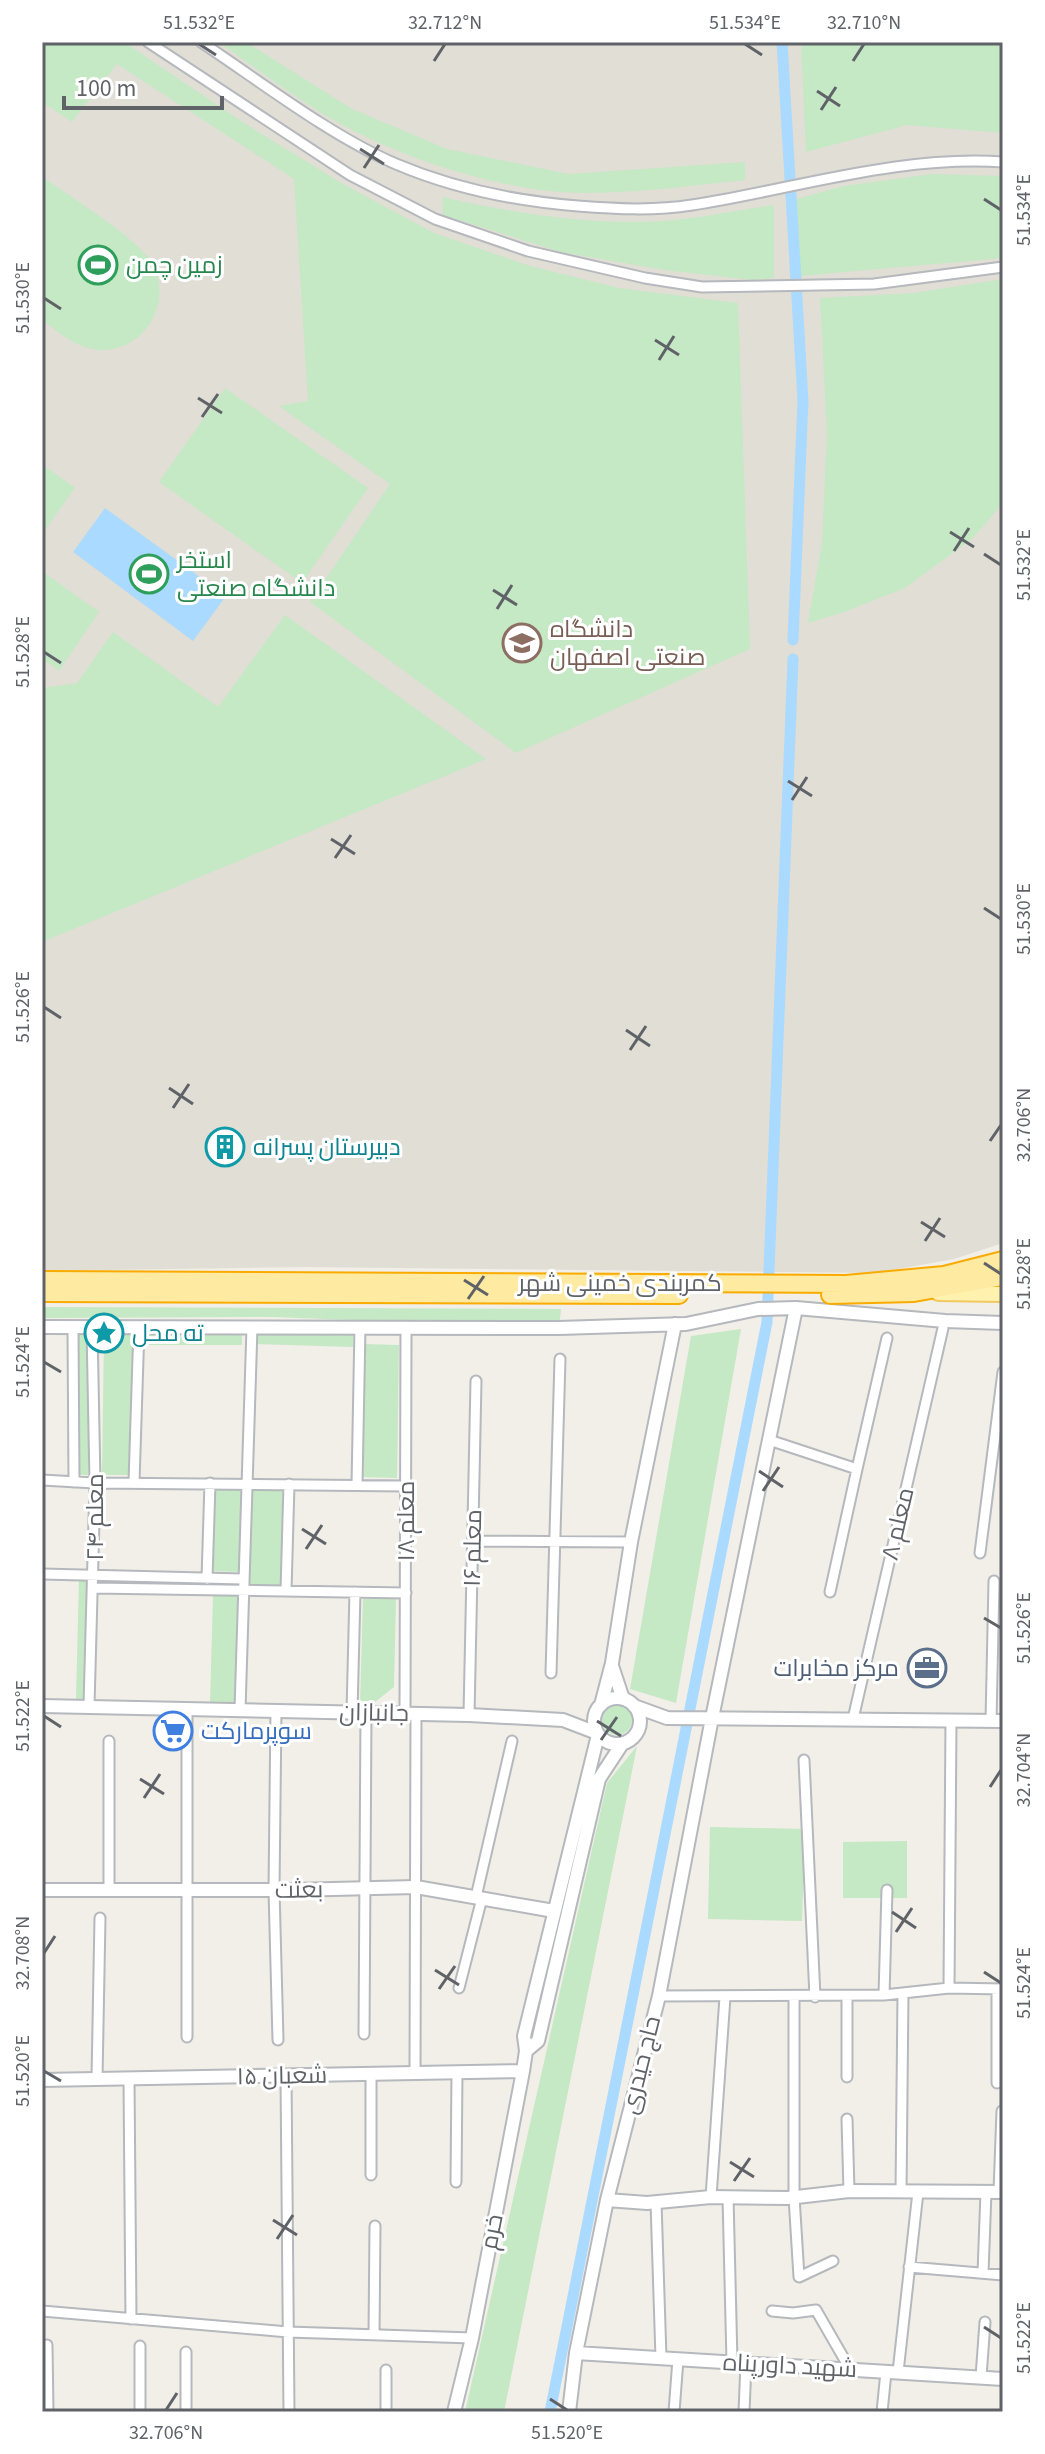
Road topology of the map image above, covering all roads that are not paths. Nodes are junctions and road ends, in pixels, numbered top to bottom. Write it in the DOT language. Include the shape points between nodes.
graph roads {
  1 [pos="148,42"];
  2 [pos="201,42"];
  3 [pos="1003,162"];
  4 [pos="1003,267"];
  5 [pos="1003,1260"];
  6 [pos="1003,1277"];
  7 [pos="42,1280"];
  8 [pos="699,1289"];
  9 [pos="42,1293"];
  10 [pos="914,1293"];
  11 [pos="1003,1294"];
  12 [pos="788,1299"];
  13 [pos="1003,1323"];
  14 [pos="675,1324"];
  15 [pos="42,1327"];
  16 [pos="139,1327"];
  17 [pos="252,1327"];
  18 [pos="360,1327"];
  19 [pos="92,1328"];
  20 [pos="406,1328"];
  21 [pos="943,1328"];
  22 [pos="73,1329"];
  23 [pos="887,1338"];
  24 [pos="560,1359"];
  25 [pos="1003,1372"];
  26 [pos="476,1381"];
  27 [pos="769,1440"];
  28 [pos="857,1469"];
  29 [pos="42,1480"];
  30 [pos="74,1482"];
  31 [pos="134,1482"];
  32 [pos="95,1483"];
  33 [pos="210,1483"];
  34 [pos="245,1484"];
  35 [pos="289,1484"];
  36 [pos="357,1485"];
  37 [pos="407,1486"];
  38 [pos="473,1541"];
  39 [pos="556,1542"];
  40 [pos="631,1542"];
  41 [pos="980,1553"];
  42 [pos="42,1574"];
  43 [pos="94,1574"];
  44 [pos="207,1579"];
  45 [pos="243,1579"];
  46 [pos="994,1581"];
  47 [pos="94,1588"];
  48 [pos="242,1591"];
  49 [pos="286,1591"];
  50 [pos="355,1592"];
  51 [pos="830,1592"];
  52 [pos="406,1593"];
  53 [pos="612,1663"];
  54 [pos="551,1673"];
  55 [pos="628,1702"];
  56 [pos="42,1706"];
  57 [pos="89,1706"];
  58 [pos="600,1706"];
  59 [pos="187,1709"];
  60 [pos="240,1710"];
  61 [pos="276,1711"];
  62 [pos="352,1712"];
  63 [pos="366,1713"];
  64 [pos="411,1714"];
  65 [pos="469,1715"];
  66 [pos="667,1718"];
  67 [pos="712,1718"];
  68 [pos="853,1719"];
  69 [pos="563,1720"];
  70 [pos="951,1720"];
  71 [pos="997,1721"];
  72 [pos="598,1734"];
  73 [pos="635,1736"];
  74 [pos="109,1741"];
  75 [pos="512,1741"];
  76 [pos="622,1744"];
  77 [pos="804,1760"];
  78 [pos="593,1778"];
  79 [pos="416,1887"];
  80 [pos="366,1888"];
  81 [pos="42,1890"];
  82 [pos="109,1890"];
  83 [pos="186,1890"];
  84 [pos="274,1890"];
  85 [pos="887,1890"];
  86 [pos="479,1897"];
  87 [pos="554,1911"];
  88 [pos="100,1918"];
  89 [pos="459,1988"];
  90 [pos="949,1988"];
  91 [pos="1000,1989"];
  92 [pos="903,1993"];
  93 [pos="884,1995"];
  94 [pos="659,1996"];
  95 [pos="725,1997"];
  96 [pos="794,1997"];
  97 [pos="815,1997"];
  98 [pos="847,1997"];
  99 [pos="364,2034"];
  100 [pos="187,2037"];
  101 [pos="278,2040"];
  102 [pos="526,2051"];
  103 [pos="523,2071"];
  104 [pos="457,2072"];
  105 [pos="415,2073"];
  106 [pos="371,2074"];
  107 [pos="286,2076"];
  108 [pos="847,2077"];
  109 [pos="97,2079"];
  110 [pos="129,2079"];
  111 [pos="42,2080"];
  112 [pos="997,2083"];
  113 [pos="1002,2111"];
  114 [pos="847,2119"];
  115 [pos="371,2175"];
  116 [pos="456,2182"];
  117 [pos="849,2191"];
  118 [pos="901,2192"];
  119 [pos="918,2192"];
  120 [pos="996,2192"];
  121 [pos="711,2197"];
  122 [pos="728,2197"];
  123 [pos="794,2197"];
  124 [pos="607,2200"];
  125 [pos="656,2202"];
  126 [pos="375,2226"];
  127 [pos="833,2261"];
  128 [pos="909,2267"];
  129 [pos="983,2273"];
  130 [pos="1003,2275"];
  131 [pos="42,2311"];
  132 [pos="772,2311"];
  133 [pos="131,2319"];
  134 [pos="985,2322"];
  135 [pos="288,2332"];
  136 [pos="374,2335"];
  137 [pos="472,2338"];
  138 [pos="47,2345"];
  139 [pos="140,2346"];
  140 [pos="186,2352"];
  141 [pos="576,2353"];
  142 [pos="661,2358"];
  143 [pos="678,2359"];
  144 [pos="732,2362"];
  145 [pos="746,2363"];
  146 [pos="850,2369"];
  147 [pos="386,2370"];
  148 [pos="892,2372"];
  149 [pos="981,2377"];
  150 [pos="1003,2379"];
  151 [pos="48,2412"];
  152 [pos="140,2412"];
  153 [pos="186,2412"];
  154 [pos="289,2412"];
  155 [pos="386,2412"];
  156 [pos="454,2412"];
  157 [pos="569,2412"];
  158 [pos="674,2412"];
  159 [pos="744,2412"];
  160 [pos="882,2412"];
  1 -- 4 [label="street" via="350,175 435,219 528,251 702,287 874,284"];
  2 -- 3 [label="street" via="349,140 394,163 473,191 530,202 623,210 689,206 926,163"];
  5 -- 12 [label="highway, کمربندی خمینی شهر" via="944,1275 846,1284"];
  6 -- 10 [label="highway, کمربندی خمینی شهر"];
  7 -- 8 [label="highway, کمربندی خمینی شهر"];
  8 -- 9 [label="highway, کمربندی خمینی شهر"];
  8 -- 12 [label="highway, کمربندی خمینی شهر"];
  10 -- 11 [label="main road"];
  10 -- 12 [label="highway, کمربندی خمینی شهر"];
  12 -- 13 [label="street" via="945,1321"];
  12 -- 14 [label="street"];
  12 -- 27 [label="street, حاج حیدری"];
  14 -- 20 [label="street"];
  14 -- 40 [label="street"];
  15 -- 22 [label="street"];
  16 -- 17 [label="street"];
  16 -- 19 [label="street"];
  16 -- 31 [label="street"];
  17 -- 18 [label="street"];
  17 -- 34 [label="street"];
  18 -- 20 [label="street"];
  18 -- 36 [label="street"];
  19 -- 22 [label="street"];
  19 -- 32 [label="street, معلم ۲۴"];
  20 -- 37 [label="street, معلم ۱۸"];
  21 -- 68 [label="street, معلم ۸"];
  22 -- 30 [label="street"];
  23 -- 28 [label="street"];
  24 -- 39 [label="street"];
  25 -- 41 [label="street"];
  26 -- 38 [label="street, معلم ۱۶"];
  27 -- 28 [label="street"];
  27 -- 67 [label="street, حاج حیدری"];
  28 -- 51 [label="street"];
  29 -- 30 [label="street"];
  30 -- 32 [label="street"];
  31 -- 32 [label="street"];
  31 -- 33 [label="street"];
  32 -- 43 [label="street, معلم ۲۴"];
  33 -- 34 [label="street"];
  33 -- 44 [label="street"];
  34 -- 35 [label="street"];
  34 -- 45 [label="street"];
  35 -- 36 [label="street"];
  35 -- 49 [label="street"];
  36 -- 37 [label="street"];
  37 -- 52 [label="street, معلم ۱۸"];
  38 -- 39 [label="street"];
  38 -- 65 [label="street, معلم ۱۶"];
  39 -- 40 [label="street"];
  39 -- 54 [label="street"];
  40 -- 53 [label="street"];
  42 -- 43 [label="street"];
  43 -- 44 [label="street"];
  43 -- 47 [label="street, معلم ۲۴"];
  44 -- 45 [label="street"];
  45 -- 48 [label="street"];
  46 -- 71 [label="street"];
  47 -- 48 [label="street"];
  47 -- 57 [label="street, معلم ۲۴"];
  48 -- 49 [label="street"];
  48 -- 60 [label="street"];
  49 -- 50 [label="street"];
  50 -- 52 [label="street"];
  50 -- 62 [label="street"];
  52 -- 64 [label="street, معلم ۱۸"];
  53 -- 55 [label="street"];
  53 -- 58 [label="street"];
  55 -- 58 [label="street" via="607,1700"];
  55 -- 66 [label="street"];
  55 -- 73 [label="street" via="639,1715"];
  56 -- 57 [label="street, جانبازان"];
  57 -- 59 [label="street, جانبازان"];
  58 -- 69 [label="street"];
  58 -- 72 [label="street" via="594,1719"];
  59 -- 60 [label="street, جانبازان"];
  59 -- 83 [label="street"];
  60 -- 61 [label="street, جانبازان"];
  61 -- 62 [label="street, جانبازان"];
  61 -- 84 [label="street"];
  62 -- 63 [label="street, جانبازان"];
  63 -- 64 [label="street, جانبازان"];
  63 -- 80 [label="street"];
  64 -- 65 [label="street, جانبازان"];
  64 -- 79 [label="street, معلم ۱۸"];
  65 -- 69 [label="street, جانبازان"];
  66 -- 67 [label="street"];
  66 -- 73 [label="street"];
  67 -- 68 [label="street"];
  67 -- 94 [label="street, حاج حیدری"];
  68 -- 70 [label="street"];
  69 -- 72 [label="street"];
  70 -- 71 [label="street"];
  70 -- 90 [label="street"];
  72 -- 76 [label="street" via="608,1743"];
  72 -- 78 [label="street, خرم"];
  73 -- 76 [label="street"];
  74 -- 82 [label="street"];
  75 -- 86 [label="street"];
  76 -- 78 [label="street, خرم"];
  77 -- 97 [label="street"];
  78 -- 87 [label="street, خرم"];
  78 -- 102 [label="street, خرم" via="538,2041"];
  79 -- 80 [label="street, بعثت"];
  79 -- 86 [label="street, بعثت"];
  79 -- 105 [label="street, معلم ۱۸"];
  80 -- 84 [label="street, بعثت"];
  80 -- 99 [label="street"];
  81 -- 82 [label="street, بعثت"];
  82 -- 83 [label="street, بعثت"];
  83 -- 84 [label="street, بعثت"];
  83 -- 100 [label="street"];
  84 -- 101 [label="street"];
  85 -- 93 [label="street"];
  86 -- 87 [label="street, بعثت"];
  86 -- 89 [label="street"];
  87 -- 102 [label="street, خرم" via="524,2036"];
  88 -- 109 [label="street"];
  90 -- 91 [label="street"];
  90 -- 92 [label="street"];
  91 -- 112 [label="street"];
  92 -- 93 [label="street"];
  92 -- 118 [label="street"];
  93 -- 98 [label="street"];
  94 -- 95 [label="street"];
  94 -- 124 [label="street, حاج حیدری"];
  95 -- 96 [label="street"];
  95 -- 121 [label="street"];
  96 -- 97 [label="street"];
  96 -- 123 [label="street"];
  97 -- 98 [label="street"];
  98 -- 108 [label="street"];
  102 -- 103 [label="street, خرم"];
  103 -- 104 [label="street, ۱۵ شعبان"];
  103 -- 137 [label="street, خرم"];
  104 -- 105 [label="street, ۱۵ شعبان"];
  104 -- 116 [label="street"];
  105 -- 106 [label="street, ۱۵ شعبان"];
  106 -- 107 [label="street, ۱۵ شعبان"];
  106 -- 115 [label="street"];
  107 -- 110 [label="street, ۱۵ شعبان"];
  107 -- 135 [label="street"];
  109 -- 110 [label="street, ۱۵ شعبان"];
  109 -- 111 [label="street, ۱۵ شعبان"];
  110 -- 133 [label="street"];
  113 -- 120 [label="street"];
  114 -- 117 [label="street"];
  117 -- 118 [label="street"];
  117 -- 123 [label="street"];
  118 -- 119 [label="street"];
  119 -- 120 [label="street"];
  119 -- 128 [label="street"];
  120 -- 129 [label="street"];
  121 -- 122 [label="street"];
  121 -- 125 [label="street"];
  122 -- 123 [label="street"];
  122 -- 144 [label="street"];
  123 -- 127 [label="street" via="799,2277"];
  124 -- 125 [label="street"];
  124 -- 141 [label="street, حاج حیدری"];
  125 -- 142 [label="street"];
  126 -- 136 [label="street"];
  128 -- 129 [label="street"];
  128 -- 148 [label="street"];
  129 -- 130 [label="street"];
  131 -- 133 [label="street"];
  132 -- 146 [label="street" via="816,2310"];
  133 -- 135 [label="street"];
  134 -- 149 [label="street"];
  135 -- 136 [label="street"];
  135 -- 154 [label="street"];
  136 -- 137 [label="street"];
  137 -- 156 [label="street, خرم"];
  138 -- 151 [label="street"];
  139 -- 152 [label="street"];
  140 -- 153 [label="street"];
  141 -- 142 [label="street, شهید داورپناه"];
  141 -- 157 [label="street, حاج حیدری"];
  142 -- 143 [label="street, شهید داورپناه"];
  143 -- 144 [label="street, شهید داورپناه"];
  143 -- 158 [label="street"];
  144 -- 145 [label="street, شهید داورپناه"];
  145 -- 146 [label="street, شهید داورپناه"];
  145 -- 159 [label="street"];
  146 -- 148 [label="street, شهید داورپناه"];
  147 -- 155 [label="street"];
  148 -- 149 [label="street, شهید داورپناه"];
  148 -- 160 [label="street"];
  149 -- 150 [label="street, شهید داورپناه"];
}
